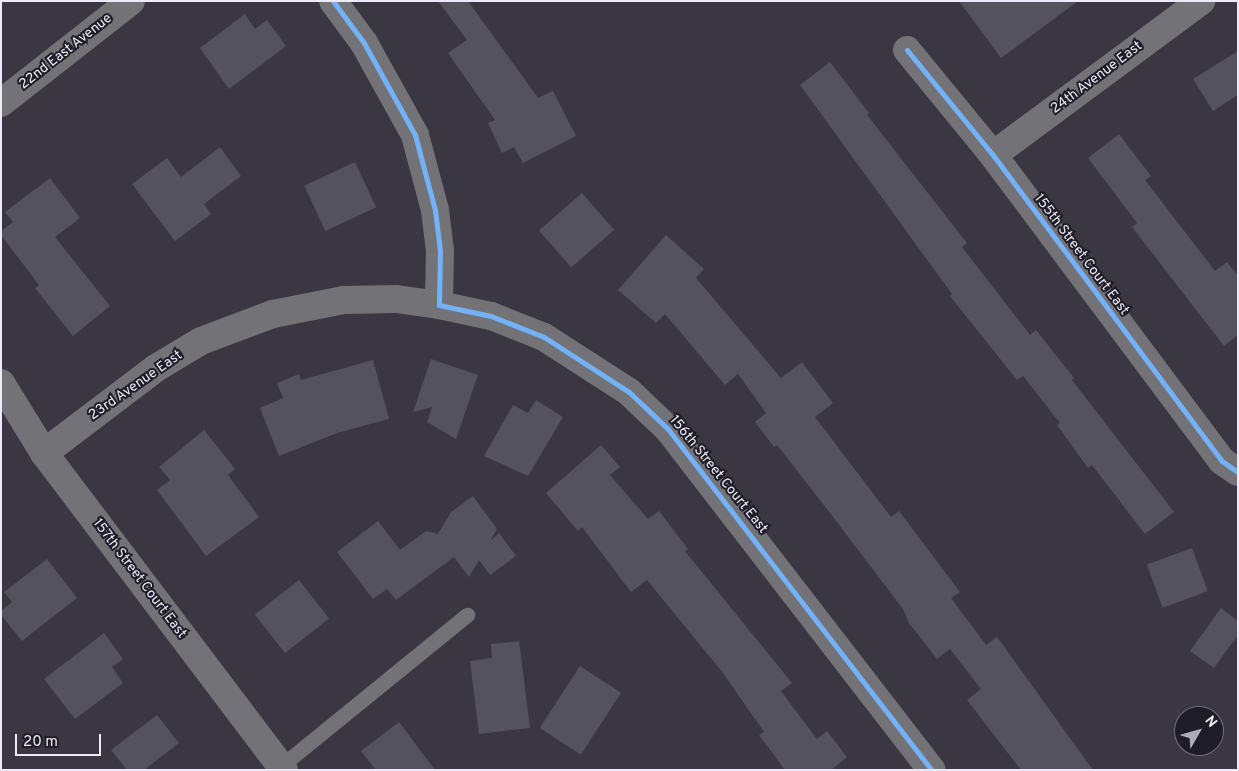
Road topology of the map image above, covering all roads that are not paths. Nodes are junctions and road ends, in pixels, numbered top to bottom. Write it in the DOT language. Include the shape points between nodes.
graph roads {
  1 [pos="131,1"];
  2 [pos="333,1"];
  3 [pos="1201,1"];
  4 [pos="907,50"];
  5 [pos="1,103"];
  6 [pos="993,155"];
  7 [pos="439,305"];
  8 [pos="1,383"];
  9 [pos="44,453"];
  10 [pos="1238,472"];
  11 [pos="467,615"];
  12 [pos="282,768"];
  13 [pos="932,770"];
  1 -- 5 [label="street, 22nd East Avenue"];
  2 -- 7 [label="street" via="364,43 415,135 436,210 440,251"];
  3 -- 6 [label="street, 24th Avenue East"];
  4 -- 6 [label="street, 155th Street Court East"];
  6 -- 10 [label="street, 155th Street Court East" via="1181,409 1222,461"];
  7 -- 9 [label="street, 23rd Avenue East" via="396,300 344,300 273,314 201,341 156,368"];
  7 -- 13 [label="street, 156th Street Court East" via="491,316 544,337 629,392 668,429"];
  8 -- 9 [label="street, 157th Street Court East"];
  9 -- 12 [label="street, 157th Street Court East"];
  11 -- 12 [label="lane"];
}
